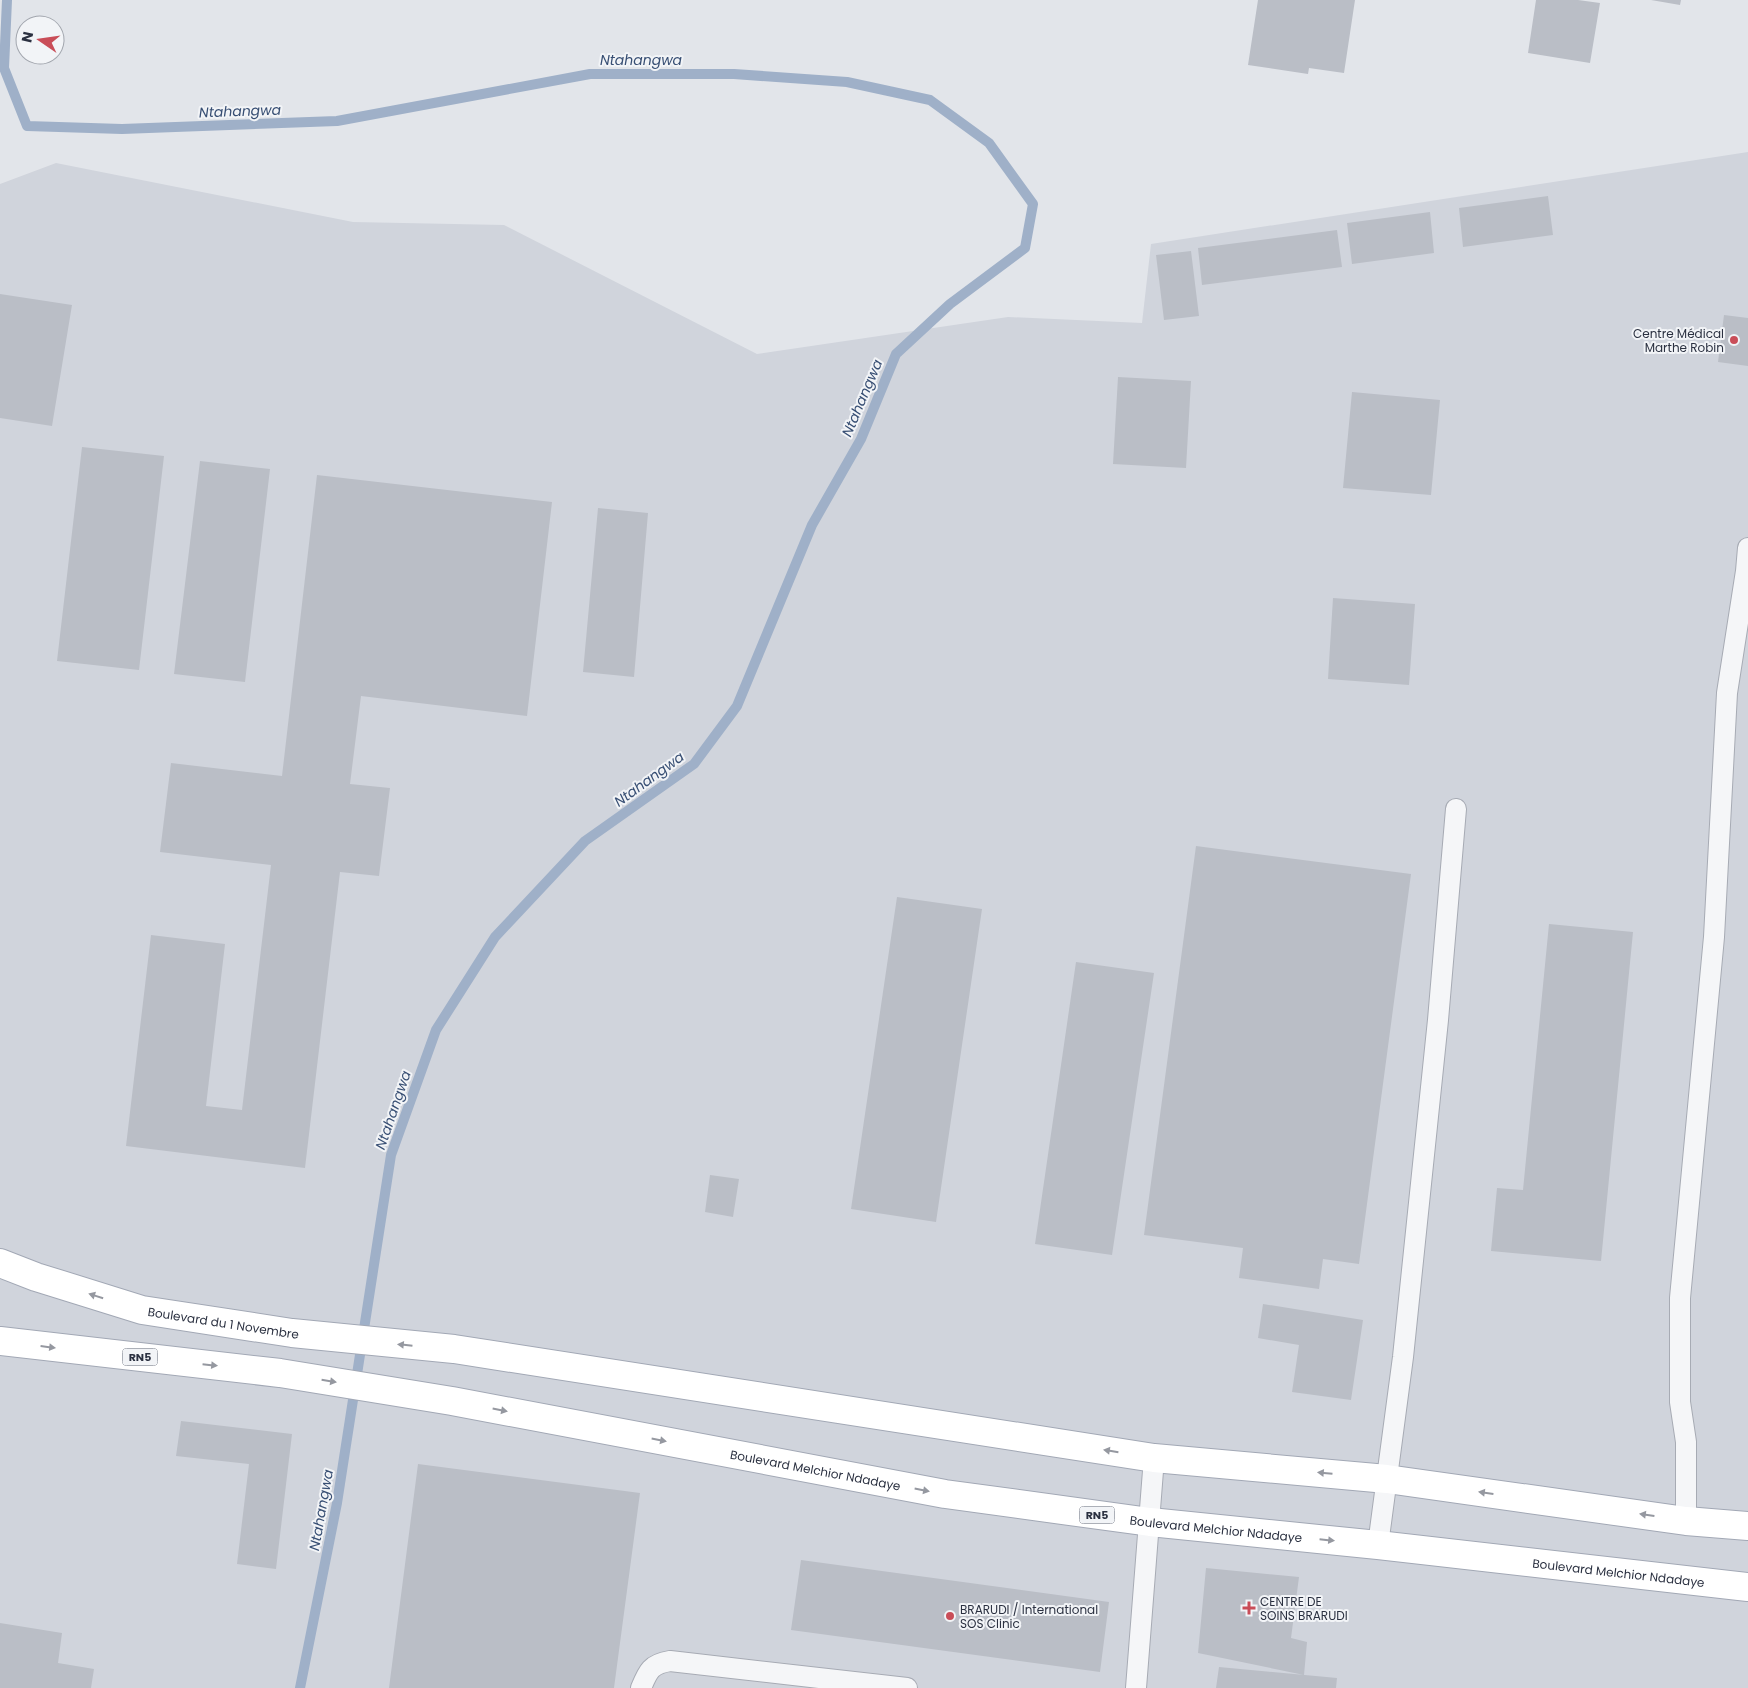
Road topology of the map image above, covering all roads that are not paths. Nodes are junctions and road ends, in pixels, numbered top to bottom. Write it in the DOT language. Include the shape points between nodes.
graph roads {
  1 [pos="1748,548"];
  2 [pos="1456,810"];
  3 [pos="0,1263"];
  4 [pos="0,1341"];
  5 [pos="1154,1458"];
  6 [pos="1387,1479"];
  7 [pos="1686,1521"];
  8 [pos="1150,1522"];
  9 [pos="1748,1526"];
  10 [pos="1378,1545"];
  11 [pos="1748,1587"];
  12 [pos="640,1688"];
  13 [pos="906,1688"];
  14 [pos="1136,1688"];
  1 -- 7 [label="lane" via="1727,693 1714,937 1680,1298 1680,1402 1686,1442"];
  2 -- 6 [label="lane" via="1404,1357"];
  5 -- 3 [label="main road, Boulevard du 1 Novembre, one-way" via="454,1350 292,1333 142,1310"];
  4 -- 8 [label="main road, Boulevard Melchior Ndadaye / RN5, one-way" via="280,1373 452,1401 945,1494"];
  6 -- 5 [label="main road, one-way"];
  5 -- 8 [label="lane"];
  7 -- 6 [label="main road, one-way"];
  6 -- 10 [label="lane"];
  7 -- 9 [label="main road"];
  8 -- 10 [label="main road, Boulevard Melchior Ndadaye / RN5, one-way"];
  8 -- 14 [label="lane"];
  10 -- 11 [label="main road, Boulevard Melchior Ndadaye / RN5"];
  12 -- 13 [label="lane" via="651,1668 660,1662 670,1661"];
}
